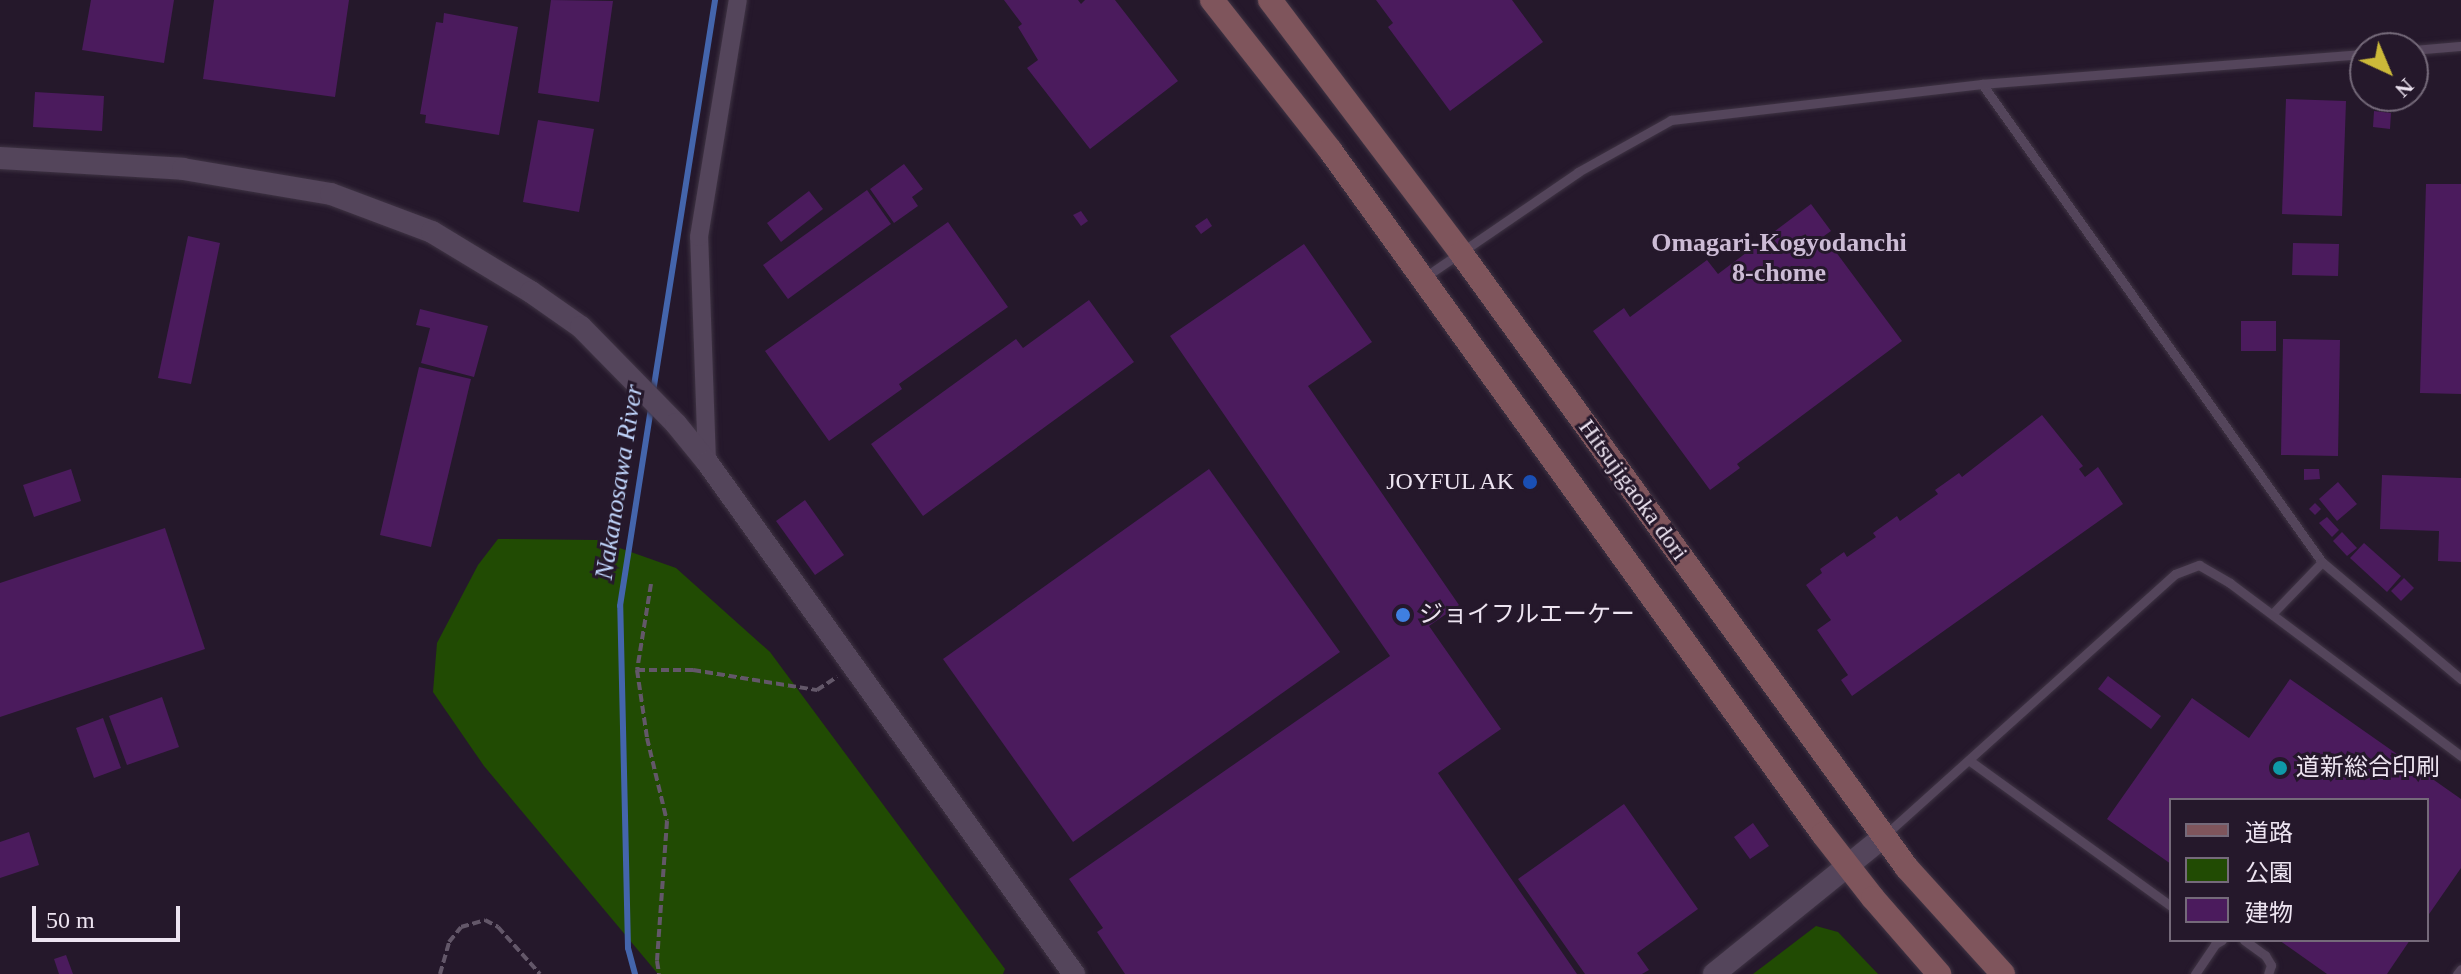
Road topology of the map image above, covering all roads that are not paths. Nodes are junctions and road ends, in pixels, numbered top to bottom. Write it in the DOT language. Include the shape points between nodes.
graph roads {
  1 [pos="738,0"];
  2 [pos="1212,0"];
  3 [pos="1270,0"];
  4 [pos="2461,46"];
  5 [pos="2429,49"];
  6 [pos="2349,55"];
  7 [pos="1982,84"];
  8 [pos="0,158"];
  9 [pos="1461,253"];
  10 [pos="1422,279"];
  11 [pos="707,462"];
  12 [pos="2322,562"];
  13 [pos="2272,614"];
  14 [pos="2461,679"];
  15 [pos="2461,756"];
  16 [pos="1970,761"];
  17 [pos="1883,837"];
  18 [pos="1848,866"];
  19 [pos="2169,905"];
  20 [pos="2218,942"];
  21 [pos="2247,942"];
  22 [pos="2461,969"];
  23 [pos="1074,974"];
  24 [pos="1714,974"];
  25 [pos="1939,974"];
  26 [pos="2003,974"];
  27 [pos="2196,974"];
  28 [pos="2268,974"];
  29 [pos="2457,974"];
  1 -- 11 [label="street" via="699,237"];
  2 -- 10 [label="main road, Hitsujigaoka dori" via="1330,150"];
  3 -- 9 [label="main road, Hitsujigaoka dori"];
  4 -- 5 [label="lane"];
  6 -- 7 [label="lane"];
  7 -- 9 [label="lane" via="1671,120 1578,172"];
  7 -- 12 [label="lane"];
  8 -- 11 [label="street" via="183,169 331,194 432,232 581,327"];
  9 -- 10 [label="lane"];
  9 -- 17 [label="main road, Hitsujigaoka dori"];
  10 -- 18 [label="main road, Hitsujigaoka dori"];
  11 -- 23 [label="street"];
  12 -- 13 [label="lane"];
  12 -- 14 [label="lane"];
  13 -- 15 [label="lane"];
  13 -- 16 [label="lane" via="2199,565 2175,574"];
  16 -- 17 [label="lane"];
  16 -- 19 [label="lane"];
  17 -- 18 [label="street"];
  17 -- 26 [label="main road, Hitsujigaoka dori"];
  18 -- 24 [label="street"];
  18 -- 25 [label="main road, Hitsujigaoka dori"];
  20 -- 27 [label="lane"];
  21 -- 28 [label="lane" via="2265,955 2271,965"];
  22 -- 29 [label="lane"];
}
